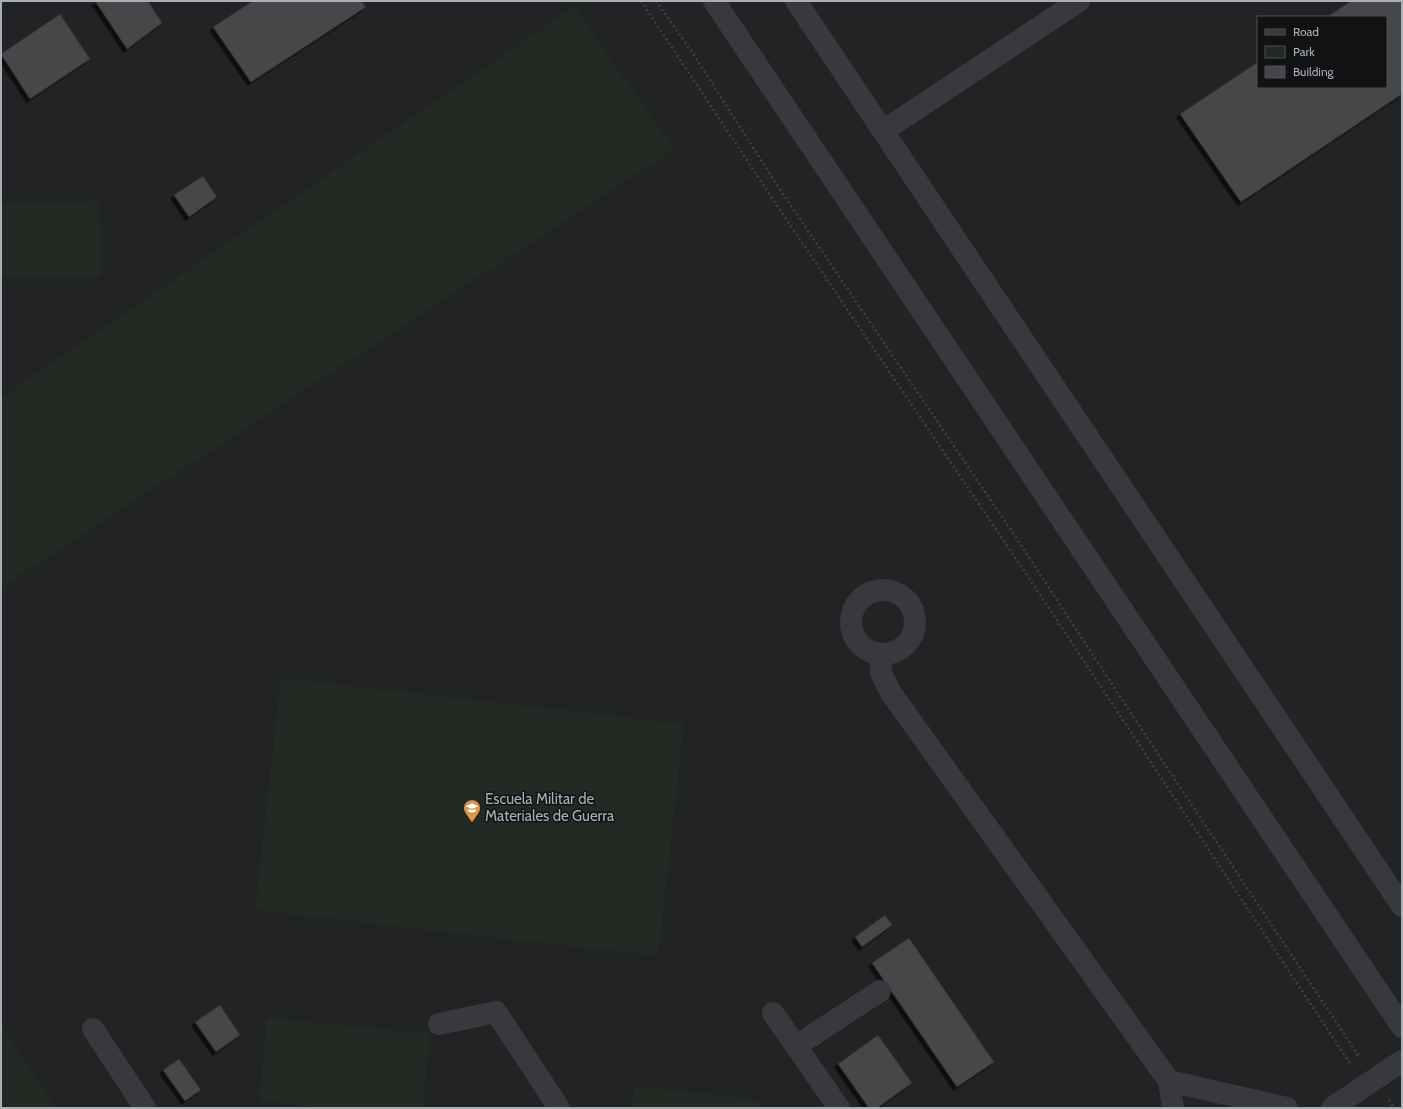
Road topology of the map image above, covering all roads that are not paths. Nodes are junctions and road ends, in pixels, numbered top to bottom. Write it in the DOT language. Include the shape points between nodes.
graph roads {
  1 [pos="714,1"];
  2 [pos="796,1"];
  3 [pos="1079,1"];
  4 [pos="883,131"];
  5 [pos="881,655"];
  6 [pos="1402,906"];
  7 [pos="880,991"];
  8 [pos="773,1013"];
  9 [pos="439,1024"];
  10 [pos="1402,1027"];
  11 [pos="93,1029"];
  12 [pos="796,1046"];
  13 [pos="1402,1061"];
  14 [pos="1170,1081"];
  15 [pos="145,1108"];
  16 [pos="558,1108"];
  17 [pos="839,1108"];
  18 [pos="1173,1108"];
  19 [pos="1287,1108"];
  20 [pos="1332,1108"];
  1 -- 10 [label="street"];
  2 -- 4 [label="street"];
  3 -- 4 [label="street"];
  4 -- 6 [label="street"];
  5 -- 14 [label="street" via="881,673 891,693"];
  7 -- 12 [label="street"];
  8 -- 12 [label="street"];
  9 -- 16 [label="street" via="496,1012"];
  11 -- 15 [label="street"];
  12 -- 17 [label="street"];
  13 -- 20 [label="street"];
  14 -- 18 [label="street"];
  14 -- 19 [label="street"];
}
